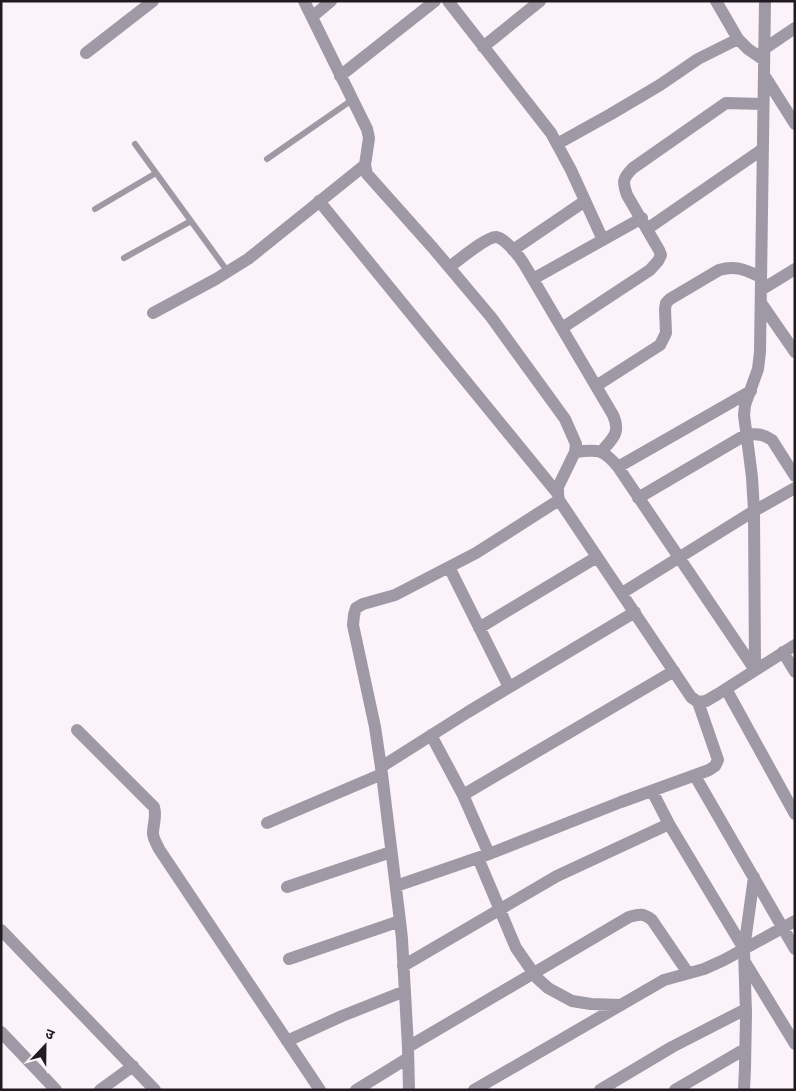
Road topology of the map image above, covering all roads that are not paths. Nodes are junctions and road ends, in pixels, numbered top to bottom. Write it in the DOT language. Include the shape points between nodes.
graph roads {
  1 [pos="152,1"];
  2 [pos="304,1"];
  3 [pos="331,1"];
  4 [pos="435,1"];
  5 [pos="448,1"];
  6 [pos="716,1"];
  7 [pos="764,1"];
  8 [pos="531,4"];
  9 [pos="312,17"];
  10 [pos="795,28"];
  11 [pos="738,39"];
  12 [pos="483,46"];
  13 [pos="86,53"];
  14 [pos="764,55"];
  15 [pos="764,75"];
  16 [pos="340,76"];
  17 [pos="352,100"];
  18 [pos="764,104"];
  19 [pos="795,124"];
  20 [pos="135,144"];
  21 [pos="557,144"];
  22 [pos="763,150"];
  23 [pos="267,159"];
  24 [pos="365,165"];
  25 [pos="156,173"];
  26 [pos="320,201"];
  27 [pos="585,201"];
  28 [pos="95,209"];
  29 [pos="191,221"];
  30 [pos="644,224"];
  31 [pos="603,240"];
  32 [pos="513,250"];
  33 [pos="124,258"];
  34 [pos="449,267"];
  35 [pos="795,269"];
  36 [pos="228,272"];
  37 [pos="761,276"];
  38 [pos="533,279"];
  39 [pos="761,296"];
  40 [pos="153,313"];
  41 [pos="562,328"];
  42 [pos="793,346"];
  43 [pos="596,386"];
  44 [pos="751,391"];
  45 [pos="747,434"];
  46 [pos="576,452"];
  47 [pos="601,452"];
  48 [pos="618,467"];
  49 [pos="795,476"];
  50 [pos="795,488"];
  51 [pos="558,497"];
  52 [pos="638,498"];
  53 [pos="754,511"];
  54 [pos="597,557"];
  55 [pos="678,557"];
  56 [pos="449,567"];
  57 [pos="622,593"];
  58 [pos="634,612"];
  59 [pos="479,628"];
  60 [pos="795,645"];
  61 [pos="783,652"];
  62 [pos="755,670"];
  63 [pos="674,671"];
  64 [pos="795,672"];
  65 [pos="509,688"];
  66 [pos="726,689"];
  67 [pos="698,702"];
  68 [pos="77,730"];
  69 [pos="431,735"];
  70 [pos="382,771"];
  71 [pos="695,776"];
  72 [pos="652,791"];
  73 [pos="463,795"];
  74 [pos="795,814"];
  75 [pos="267,822"];
  76 [pos="669,824"];
  77 [pos="392,852"];
  78 [pos="483,856"];
  79 [pos="754,877"];
  80 [pos="396,886"];
  81 [pos="287,887"];
  82 [pos="499,909"];
  83 [pos="400,921"];
  84 [pos="795,921"];
  85 [pos="783,928"];
  86 [pos="1,930"];
  87 [pos="795,949"];
  88 [pos="744,955"];
  89 [pos="290,959"];
  90 [pos="403,966"];
  91 [pos="534,973"];
  92 [pos="688,973"];
  93 [pos="405,992"];
  94 [pos="621,1005"];
  95 [pos="746,1009"];
  96 [pos="1,1032"];
  97 [pos="288,1041"];
  98 [pos="795,1044"];
  99 [pos="746,1049"];
  100 [pos="408,1052"];
  101 [pos="133,1066"];
  102 [pos="56,1090"];
  103 [pos="100,1090"];
  104 [pos="155,1090"];
  105 [pos="320,1090"];
  106 [pos="356,1090"];
  107 [pos="409,1090"];
  108 [pos="474,1090"];
  109 [pos="600,1090"];
  110 [pos="675,1090"];
  111 [pos="744,1090"];
  1 -- 13 [label="street"];
  2 -- 9 [label="street"];
  3 -- 9 [label="street"];
  4 -- 16 [label="street"];
  5 -- 12 [label="street"];
  6 -- 11 [label="street"];
  7 -- 14 [label="street"];
  8 -- 12 [label="street"];
  9 -- 16 [label="street"];
  10 -- 14 [label="street"];
  11 -- 14 [label="street" via="748,49"];
  11 -- 21 [label="street" via="698,59 660,85"];
  12 -- 21 [label="street"];
  14 -- 15 [label="street"];
  15 -- 18 [label="street"];
  15 -- 19 [label="street"];
  16 -- 17 [label="street"];
  17 -- 23 [label="lane"];
  17 -- 24 [label="street" via="369,138"];
  18 -- 22 [label="street"];
  18 -- 30 [label="street" via="726,103 626,175 624,187"];
  20 -- 25 [label="lane"];
  21 -- 27 [label="street"];
  22 -- 30 [label="street"];
  22 -- 37 [label="street"];
  24 -- 26 [label="street"];
  24 -- 34 [label="street" via="367,174"];
  25 -- 28 [label="lane"];
  25 -- 29 [label="lane"];
  26 -- 36 [label="street"];
  26 -- 51 [label="street"];
  27 -- 31 [label="street"];
  27 -- 32 [label="street"];
  29 -- 33 [label="lane"];
  29 -- 36 [label="lane"];
  30 -- 31 [label="street"];
  30 -- 41 [label="street" via="661,255 655,265"];
  31 -- 38 [label="street"];
  32 -- 34 [label="street" via="502,240 490,239"];
  32 -- 38 [label="street"];
  34 -- 46 [label="street" via="491,316 565,419 576,444"];
  35 -- 39 [label="street"];
  36 -- 40 [label="street"];
  37 -- 39 [label="street"];
  37 -- 43 [label="street" via="742,268 726,268 670,299 664,309 666,333 660,345"];
  38 -- 41 [label="street"];
  39 -- 42 [label="street"];
  39 -- 44 [label="street" via="760,352"];
  41 -- 43 [label="street"];
  43 -- 47 [label="street" via="617,423 617,431"];
  44 -- 45 [label="street" via="744,415"];
  44 -- 48 [label="street"];
  45 -- 49 [label="street" via="761,434 772,440"];
  45 -- 52 [label="street"];
  45 -- 53 [label="street"];
  46 -- 47 [label="street"];
  46 -- 51 [label="street" via="558,487"];
  47 -- 48 [label="street"];
  48 -- 52 [label="street"];
  50 -- 53 [label="street"];
  51 -- 54 [label="street"];
  51 -- 56 [label="street" via="476,553"];
  52 -- 55 [label="street"];
  53 -- 55 [label="street"];
  53 -- 62 [label="street"];
  54 -- 57 [label="street"];
  54 -- 59 [label="street"];
  55 -- 57 [label="street"];
  55 -- 62 [label="street"];
  56 -- 59 [label="street"];
  56 -- 70 [label="street" via="395,595 356,608 353,625"];
  57 -- 58 [label="street"];
  58 -- 63 [label="street"];
  58 -- 65 [label="street"];
  59 -- 65 [label="street"];
  60 -- 61 [label="street"];
  61 -- 62 [label="street"];
  61 -- 64 [label="street"];
  62 -- 66 [label="street"];
  63 -- 67 [label="street" via="691,698"];
  63 -- 73 [label="street"];
  65 -- 69 [label="street"];
  66 -- 67 [label="street"];
  66 -- 74 [label="street"];
  67 -- 71 [label="street" via="718,760 715,766"];
  68 -- 97 [label="street" via="154,807 153,832 159,849"];
  69 -- 70 [label="street"];
  69 -- 73 [label="street"];
  70 -- 75 [label="street"];
  70 -- 77 [label="street"];
  71 -- 72 [label="street"];
  71 -- 79 [label="street"];
  72 -- 76 [label="street"];
  72 -- 78 [label="street"];
  73 -- 78 [label="street"];
  76 -- 82 [label="street" via="557,876"];
  76 -- 88 [label="street"];
  77 -- 80 [label="street"];
  77 -- 81 [label="street"];
  78 -- 80 [label="street"];
  78 -- 82 [label="street"];
  79 -- 85 [label="street"];
  79 -- 88 [label="street"];
  80 -- 83 [label="street"];
  82 -- 90 [label="street"];
  82 -- 91 [label="street" via="516,948"];
  83 -- 89 [label="street"];
  83 -- 90 [label="street"];
  84 -- 85 [label="street"];
  85 -- 87 [label="street"];
  85 -- 88 [label="street"];
  86 -- 101 [label="street"];
  88 -- 92 [label="street"];
  88 -- 95 [label="street"];
  88 -- 98 [label="street"];
  90 -- 93 [label="street"];
  91 -- 92 [label="street" via="639,914 652,920"];
  91 -- 94 [label="street" via="548,988 572,1001"];
  91 -- 100 [label="street"];
  92 -- 94 [label="street" via="664,980"];
  93 -- 97 [label="street"];
  93 -- 100 [label="street"];
  94 -- 108 [label="street"];
  95 -- 99 [label="street"];
  95 -- 109 [label="street" via="672,1047"];
  96 -- 102 [label="street"];
  97 -- 105 [label="street"];
  99 -- 110 [label="street"];
  99 -- 111 [label="street"];
  100 -- 106 [label="street"];
  100 -- 107 [label="street"];
  101 -- 103 [label="street"];
  101 -- 104 [label="street"];
}
